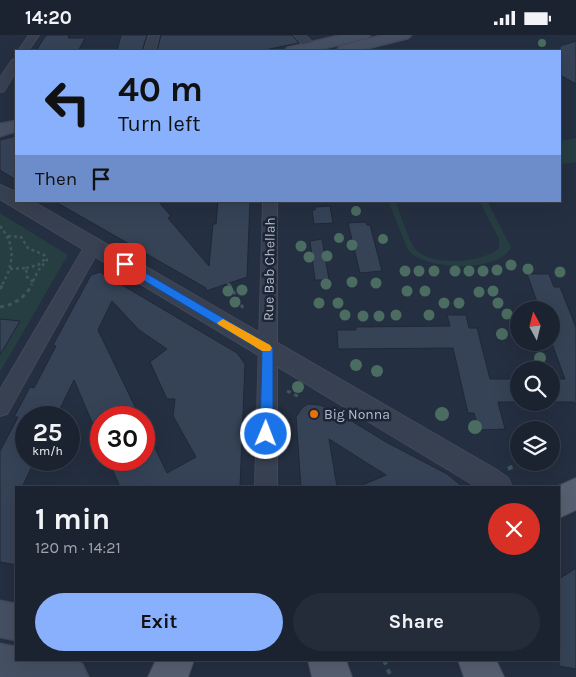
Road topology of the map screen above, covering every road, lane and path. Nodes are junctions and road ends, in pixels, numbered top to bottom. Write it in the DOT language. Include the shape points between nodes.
graph roads {
  1 [pos="34,35"];
  2 [pos="154,35"];
  3 [pos="299,35"];
  4 [pos="362,35"];
  5 [pos="403,35"];
  6 [pos="311,47"];
  7 [pos="24,50"];
  8 [pos="150,50"];
  9 [pos="298,50"];
  10 [pos="339,50"];
  11 [pos="15,64"];
  12 [pos="0,88"];
  13 [pos="15,115"];
  14 [pos="0,119"];
  15 [pos="15,126"];
  16 [pos="0,130"];
  17 [pos="0,191"];
  18 [pos="15,200"];
  19 [pos="19,202"];
  20 [pos="270,202"];
  21 [pos="0,226"];
  22 [pos="8,236"];
  23 [pos="93,246"];
  24 [pos="46,258"];
  25 [pos="26,268"];
  26 [pos="10,269"];
  27 [pos="33,282"];
  28 [pos="228,283"];
  29 [pos="0,289"];
  30 [pos="0,307"];
  31 [pos="243,308"];
  32 [pos="267,349"];
  33 [pos="287,391"];
  34 [pos="300,397"];
  35 [pos="0,408"];
  36 [pos="503,478"];
  37 [pos="266,486"];
  38 [pos="576,493"];
  39 [pos="560,502"];
  40 [pos="0,619"];
  41 [pos="15,622"];
  42 [pos="176,661"];
  43 [pos="327,661"];
  44 [pos="384,661"];
  45 [pos="477,661"];
  46 [pos="0,662"];
  47 [pos="69,677"];
  48 [pos="168,677"];
  49 [pos="332,677"];
  50 [pos="391,677"];
  51 [pos="484,677"];
  1 -- 7 [label="street"];
  2 -- 8 [label="street"];
  3 -- 6 [label="street"];
  4 -- 6 [label="main road"];
  5 -- 10 [label="main road"];
  6 -- 9 [label="main road"];
  11 -- 12 [label="street"];
  13 -- 14 [label="main road"];
  15 -- 16 [label="main road"];
  17 -- 18 [label="street"];
  19 -- 23 [label="street"];
  20 -- 32 [label="street, Rue Bab Chellah"];
  21 -- 22 [label="path"];
  22 -- 24 [label="path" via="21,237 28,248"];
  22 -- 26 [label="path" via="13,248"];
  23 -- 32 [label="street"];
  23 -- 35 [label="street"];
  24 -- 25 [label="path" via="38,265"];
  24 -- 27 [label="path" via="47,263"];
  25 -- 26 [label="path"];
  25 -- 27 [label="path" via="27,277"];
  26 -- 29 [label="path"];
  27 -- 30 [label="path" via="14,303"];
  28 -- 31 [label="path"];
  32 -- 36 [label="street" via="479,474"];
  32 -- 37 [label="street, Rue Bab Chellah"];
  33 -- 34 [label="path"];
  38 -- 39 [label="main road"];
  40 -- 41 [label="main road"];
  42 -- 48 [label="main road"];
  43 -- 49 [label="main road"];
  44 -- 50 [label="path"];
  45 -- 51 [label="main road"];
  46 -- 47 [label="main road"];
}
